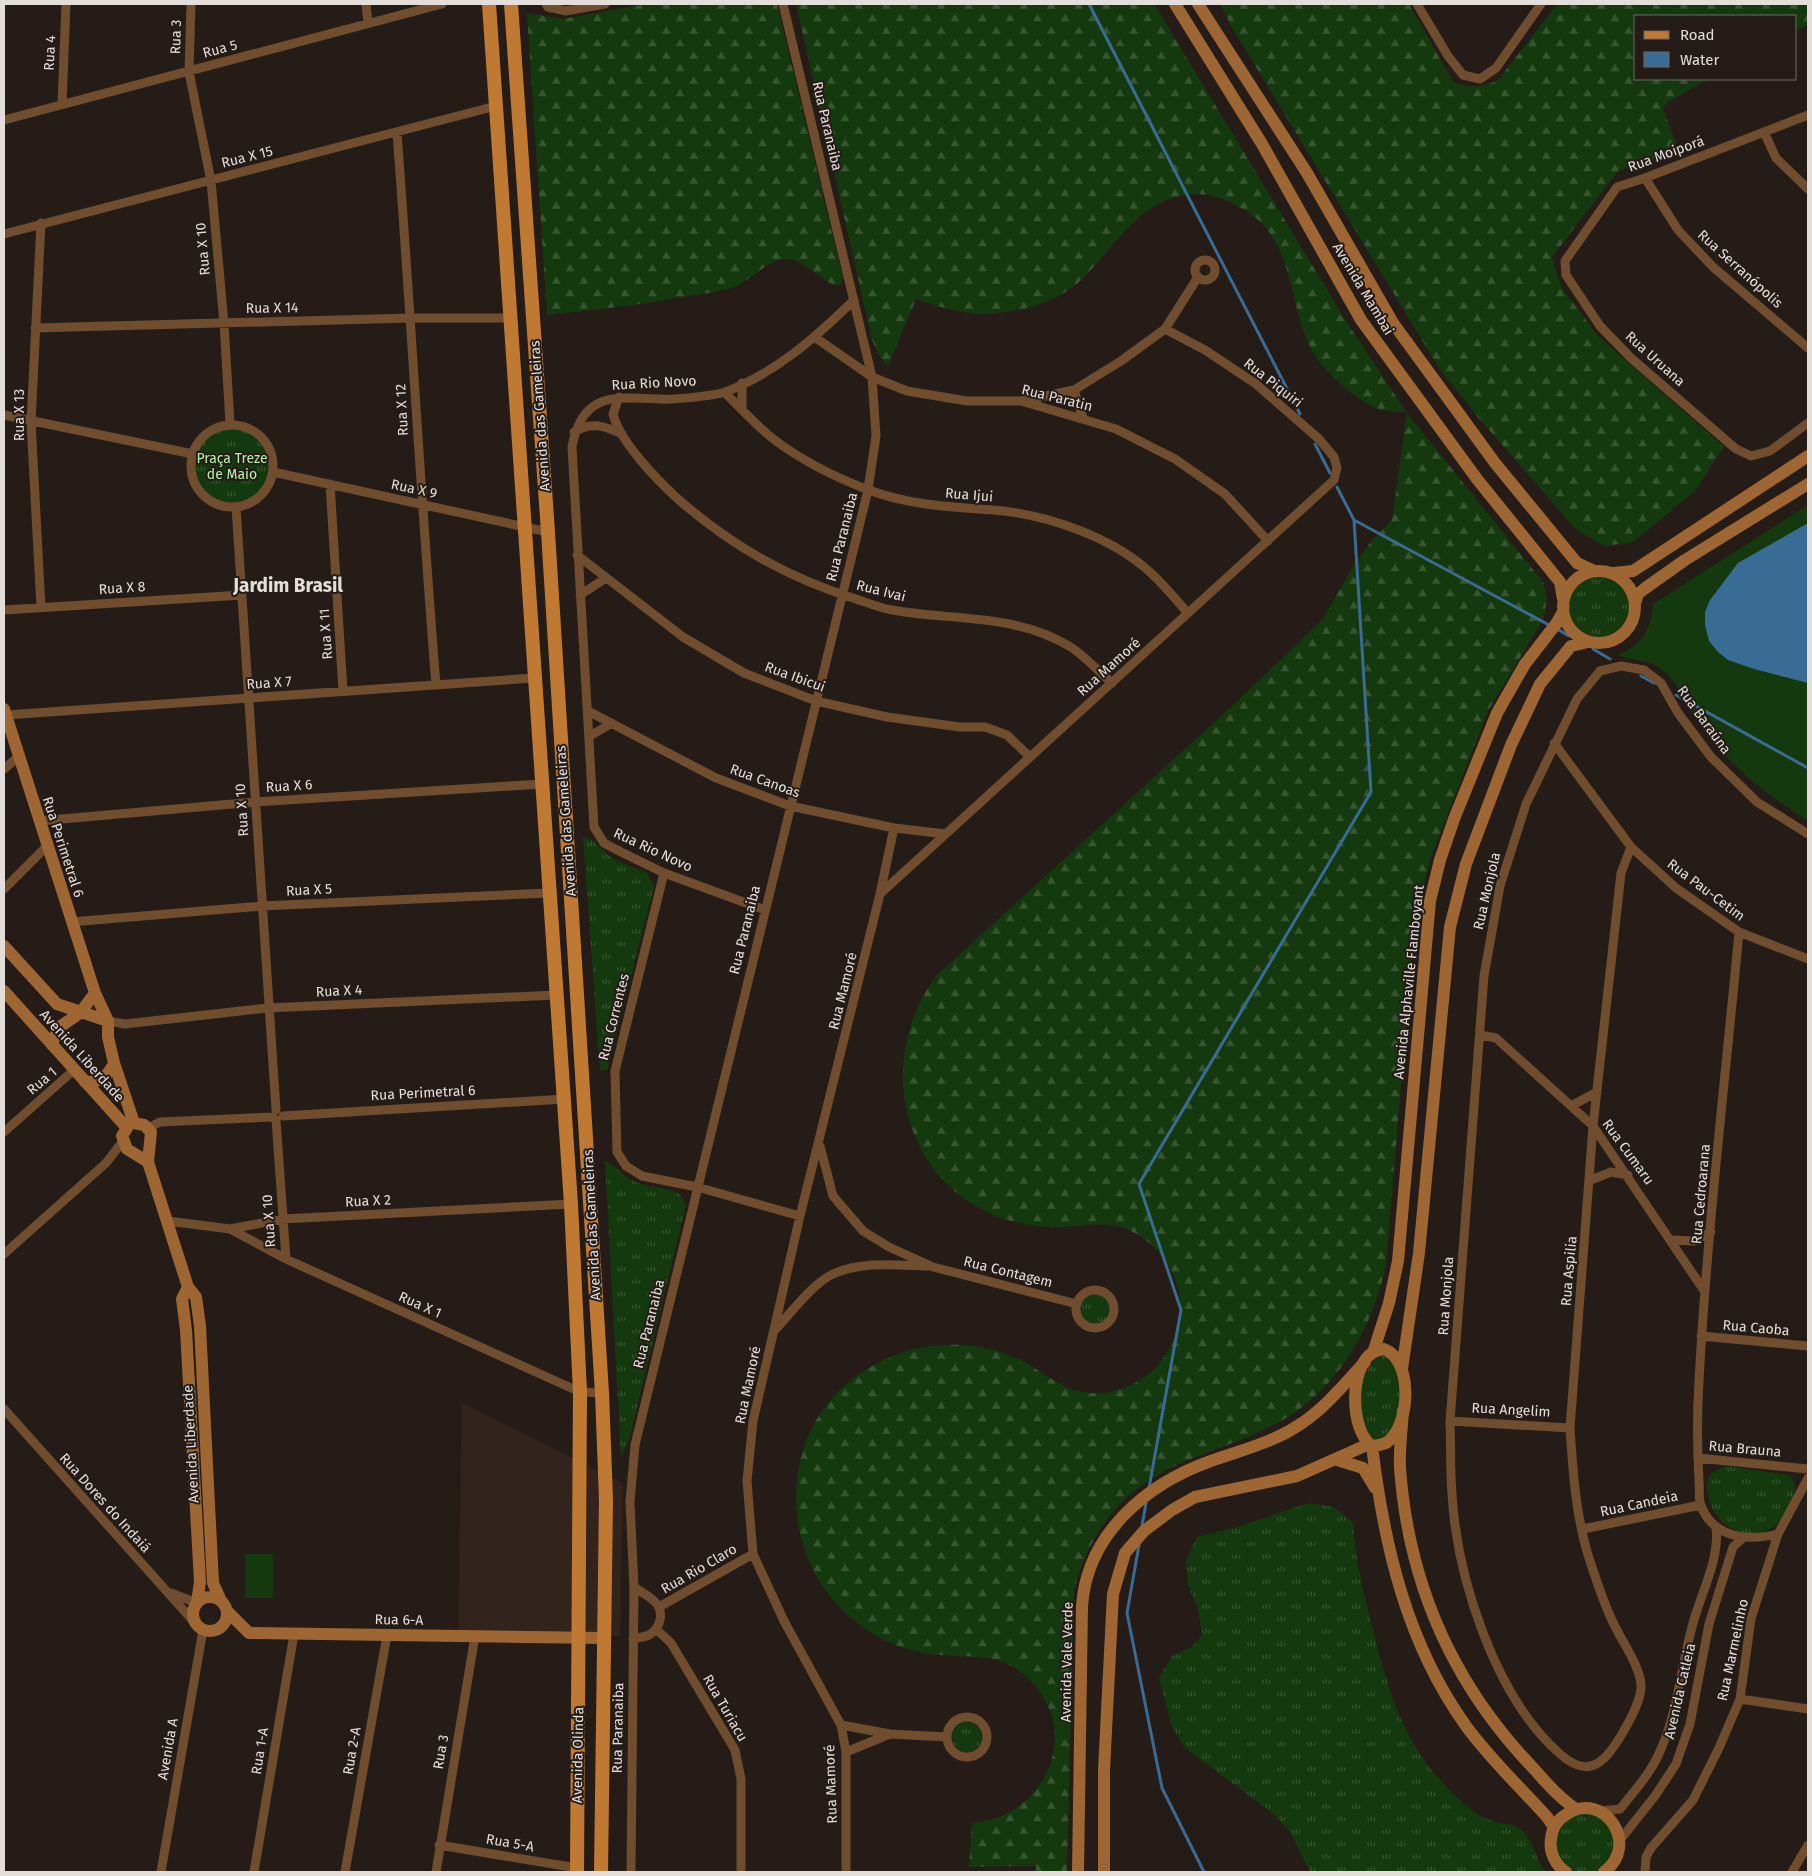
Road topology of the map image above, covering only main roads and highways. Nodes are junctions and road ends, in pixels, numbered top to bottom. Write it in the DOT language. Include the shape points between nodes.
graph roads {
  1 [pos="490,4"];
  2 [pos="511,4"];
  3 [pos="556,995"];
  4 [pos="580,1020"];
  5 [pos="579,1638"];
  6 [pos="603,1638"];
  7 [pos="577,1870"];
  8 [pos="600,1872"];
  1 -- 3 [label="main road, Avenida das Gameleiras"];
  2 -- 4 [label="main road, Avenida das Gameleiras"];
  3 -- 4 [label="main road" via="571,998"];
  3 -- 5 [label="main road, Avenida das Gameleiras" via="565,1100 580,1392"];
  4 -- 6 [label="main road, Avenida das Gameleiras" via="606,1500"];
  5 -- 7 [label="main road, Avenida Olinda"];
  6 -- 8 [label="main road, Avenida Olinda"];
}
